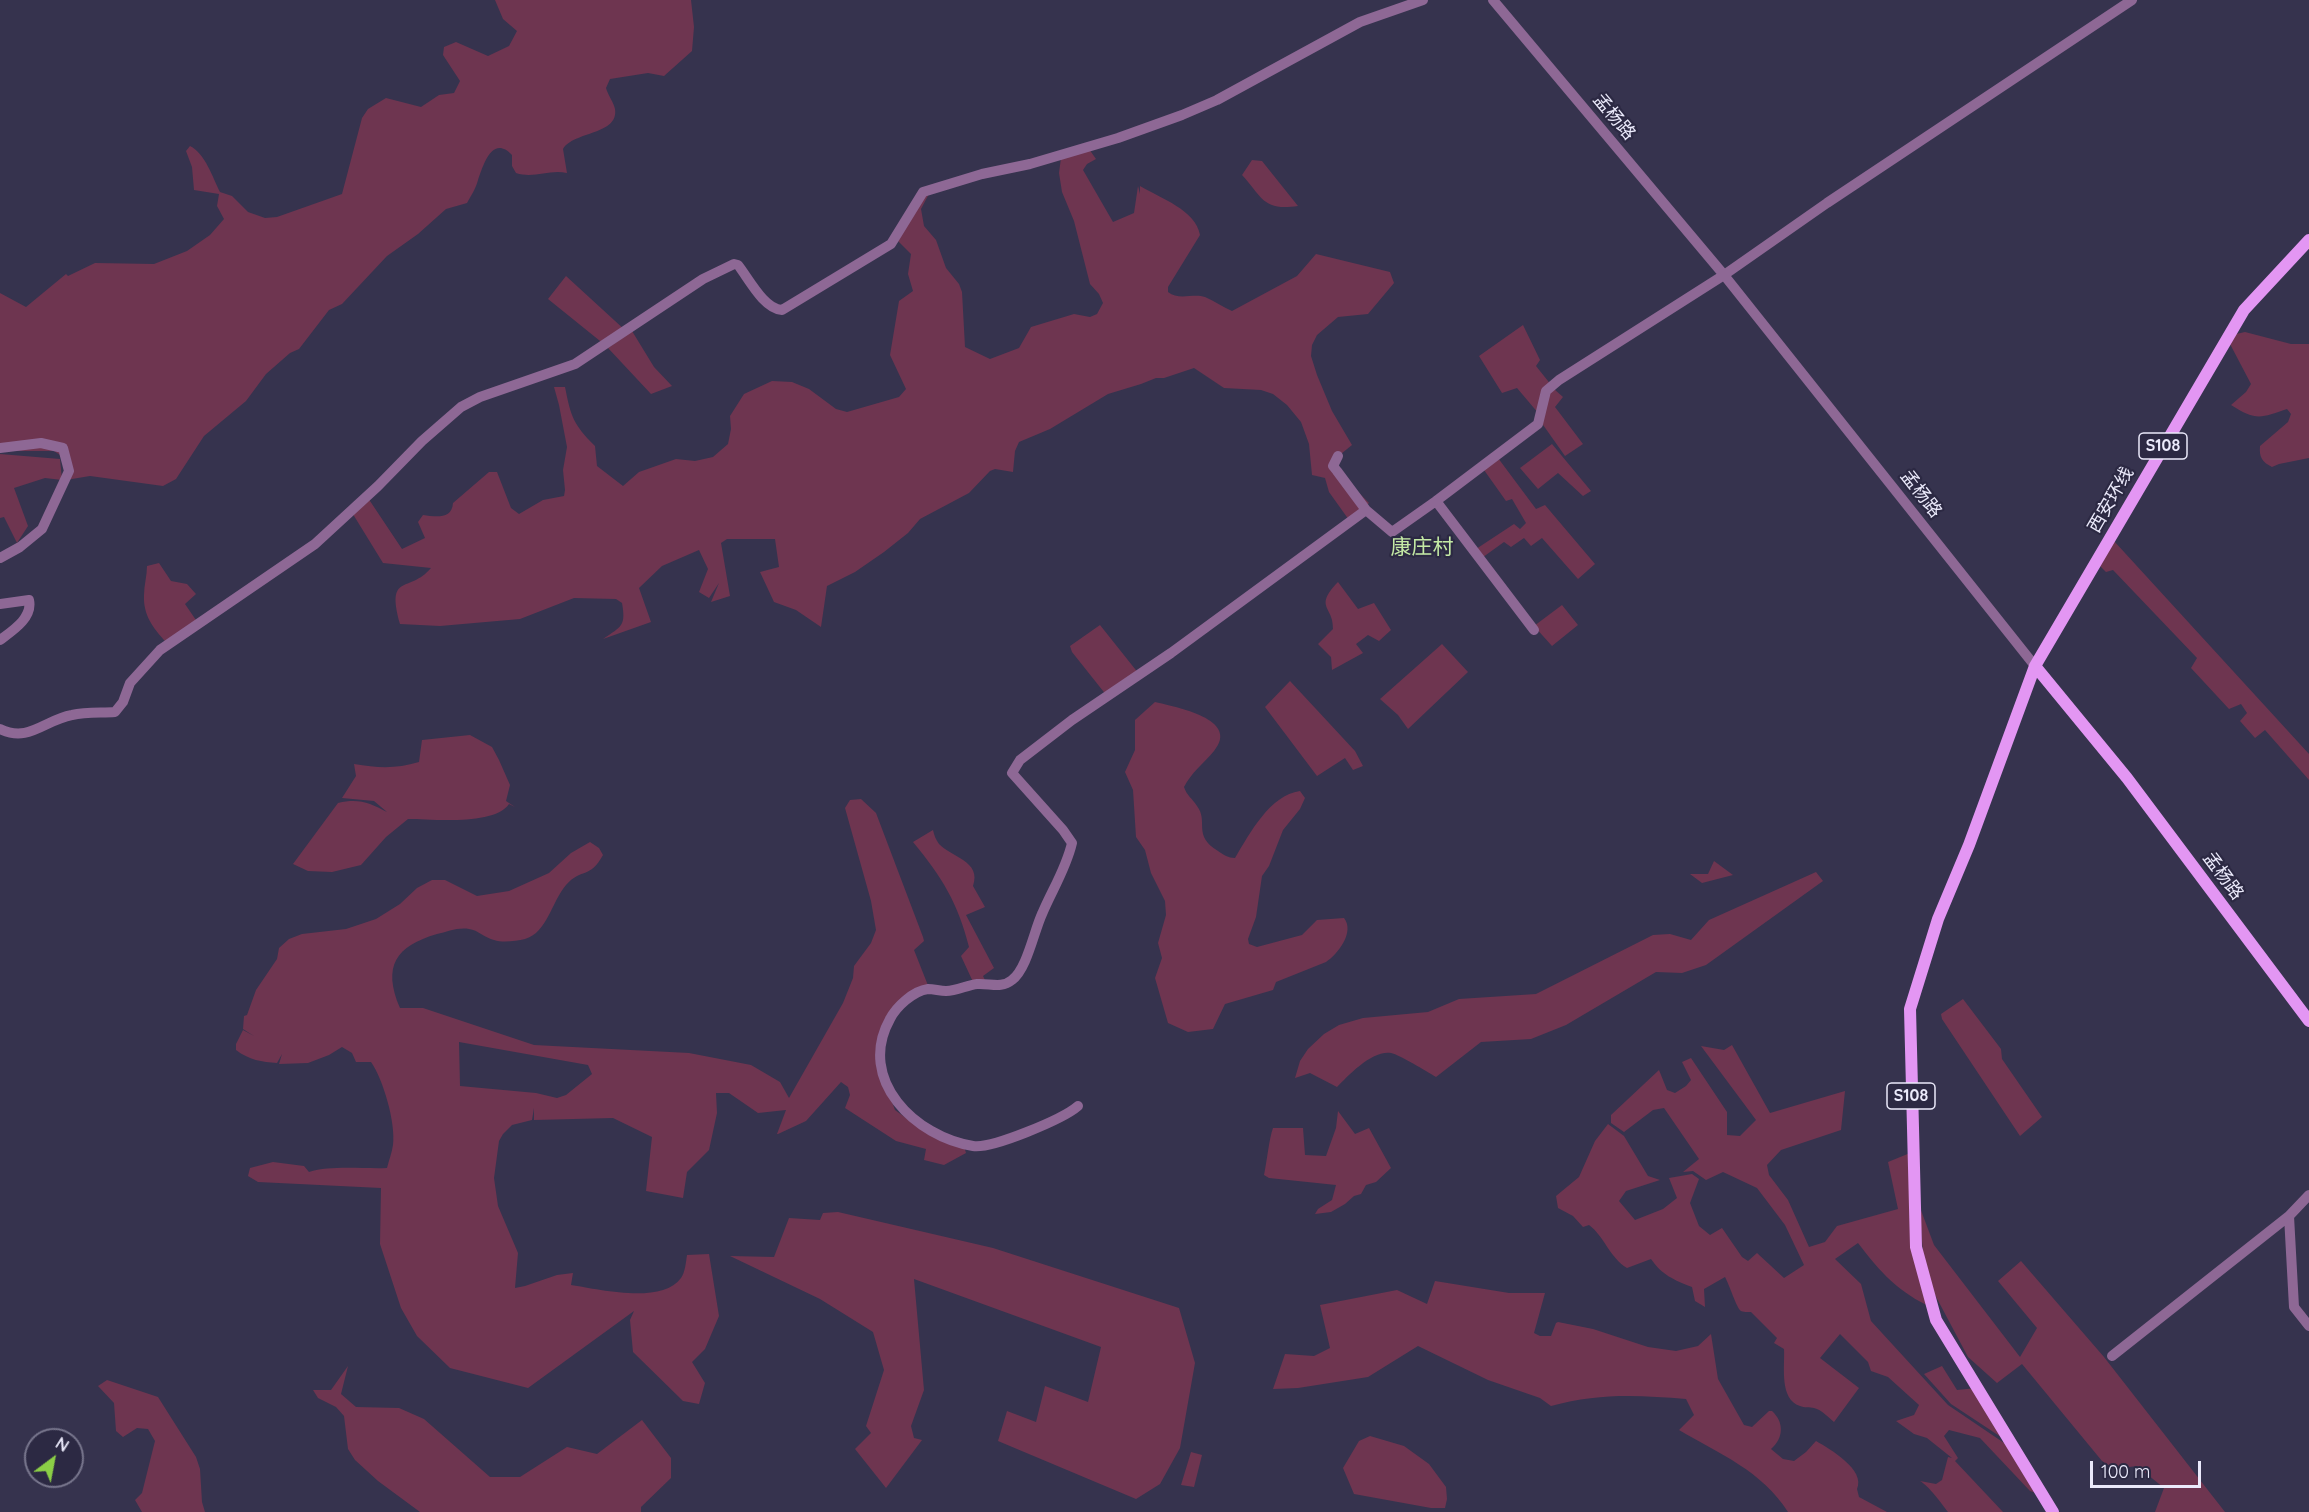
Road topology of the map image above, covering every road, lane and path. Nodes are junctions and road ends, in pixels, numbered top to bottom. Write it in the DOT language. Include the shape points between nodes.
graph roads {
  1 [pos="1424,0"];
  2 [pos="1493,0"];
  3 [pos="2132,0"];
  4 [pos="2309,240"];
  5 [pos="1724,275"];
  6 [pos="0,448"];
  7 [pos="1338,456"];
  8 [pos="1436,501"];
  9 [pos="1366,510"];
  10 [pos="0,558"];
  11 [pos="0,604"];
  12 [pos="1534,630"];
  13 [pos="0,640"];
  14 [pos="2035,666"];
  15 [pos="0,729"];
  16 [pos="2309,1021"];
  17 [pos="1078,1106"];
  18 [pos="2309,1194"];
  19 [pos="2289,1216"];
  20 [pos="2309,1326"];
  21 [pos="2112,1356"];
  22 [pos="2053,1512"];
  1 -- 15 [label="street" via="1360,22 1182,115 1118,138 923,192 891,244 782,310 767,303 738,265 702,279 575,364 461,407 315,544 160,650 130,683 115,711 72,715 28,733 12,735"];
  2 -- 5 [label="street, 孟杨路"];
  3 -- 5 [label="street"];
  4 -- 14 [label="main road, 西安环线 / S108" via="2244,310"];
  5 -- 8 [label="street" via="1559,380 1546,391 1538,424"];
  5 -- 14 [label="street, 孟杨路"];
  6 -- 10 [label="street" via="41,443 63,448 69,471 42,529"];
  7 -- 9 [label="street" via="1333,466"];
  8 -- 9 [label="street" via="1392,532"];
  8 -- 12 [label="street"];
  9 -- 17 [label="street" via="1020,759 1012,773 1072,843 1069,859 1041,915 1022,966 1014,979 1005,984 977,984 947,991 927,989 909,998 888,1022 881,1067 891,1096 905,1113 929,1131 974,1146 1045,1124"];
  11 -- 13 [label="street" via="29,600 30,605 19,626"];
  14 -- 16 [label="main road, 孟杨路" via="2127,778"];
  14 -- 22 [label="main road, S108" via="1938,919 1910,1009 1911,1084 1916,1247 1936,1320"];
  18 -- 19 [label="street"];
  19 -- 20 [label="street" via="2294,1307"];
  19 -- 21 [label="street"];
}
